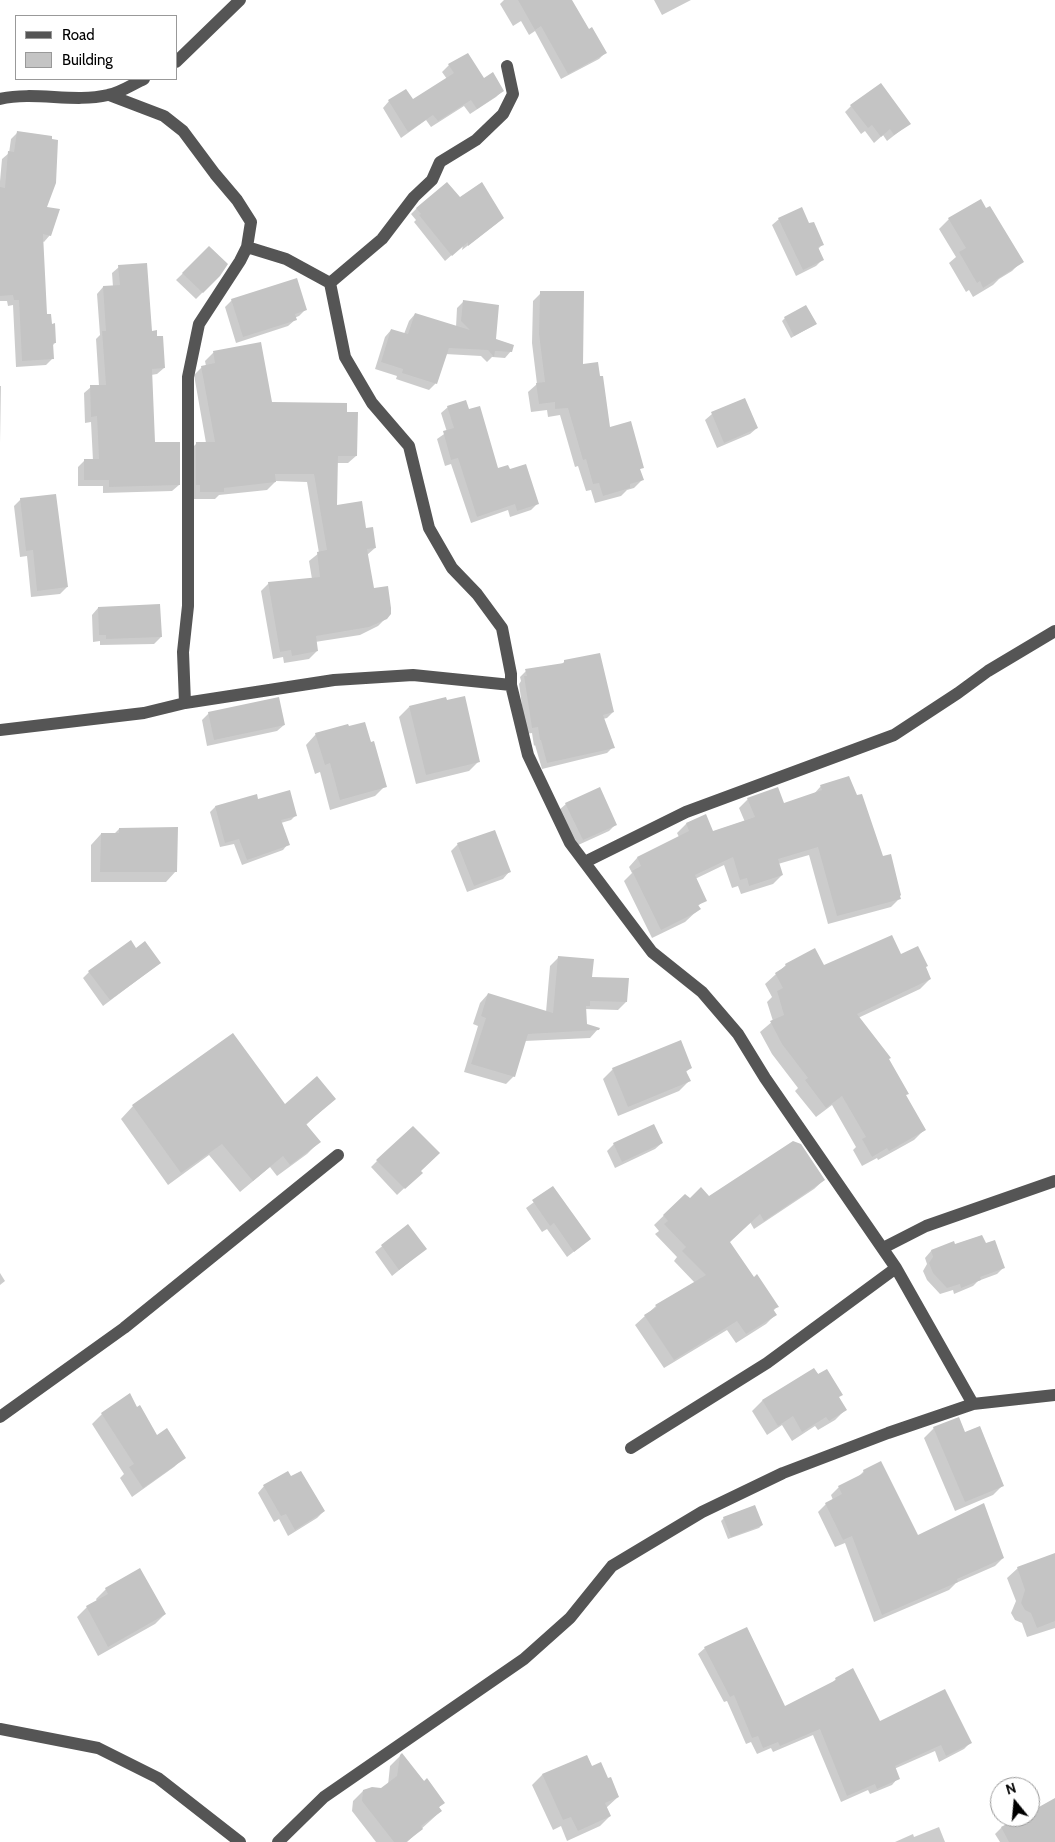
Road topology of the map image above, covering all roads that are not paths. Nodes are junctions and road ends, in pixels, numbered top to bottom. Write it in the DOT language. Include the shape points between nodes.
graph roads {
  1 [pos="240,0"];
  2 [pos="178,60"];
  3 [pos="507,66"];
  4 [pos="142,80"];
  5 [pos="109,95"];
  6 [pos="0,99"];
  7 [pos="248,247"];
  8 [pos="330,282"];
  9 [pos="1055,631"];
  10 [pos="511,684"];
  11 [pos="185,703"];
  12 [pos="0,730"];
  13 [pos="585,862"];
  14 [pos="338,1155"];
  15 [pos="1055,1181"];
  16 [pos="883,1248"];
  17 [pos="896,1268"];
  18 [pos="1055,1395"];
  19 [pos="973,1404"];
  20 [pos="0,1417"];
  21 [pos="631,1448"];
  22 [pos="0,1729"];
  23 [pos="240,1842"];
  24 [pos="278,1842"];
  1 -- 2 [label="street"];
  3 -- 8 [label="street" via="512,94 503,114 476,140 440,162 432,180 414,197 382,239"];
  4 -- 5 [label="street"];
  5 -- 6 [label="street" via="56,98 14,95"];
  5 -- 7 [label="street" via="164,116 183,131 251,222"];
  7 -- 8 [label="street" via="286,259"];
  7 -- 11 [label="street" via="199,324 188,378"];
  8 -- 10 [label="street" via="345,357 372,403 409,446 429,528 452,568 477,594 502,628"];
  9 -- 13 [label="street" via="988,671 894,735 686,812"];
  10 -- 11 [label="street" via="413,675 334,680"];
  10 -- 13 [label="street" via="528,755 570,843"];
  11 -- 12 [label="street" via="144,713"];
  13 -- 16 [label="street" via="652,952 702,992 738,1034"];
  14 -- 20 [label="street" via="124,1328"];
  15 -- 16 [label="street" via="926,1226"];
  16 -- 17 [label="street"];
  17 -- 19 [label="street"];
  17 -- 21 [label="street" via="767,1363"];
  18 -- 19 [label="street"];
  19 -- 24 [label="street" via="783,1473 702,1512 612,1566 570,1618 524,1659 324,1797"];
  22 -- 23 [label="street" via="98,1748 158,1778"];
}
